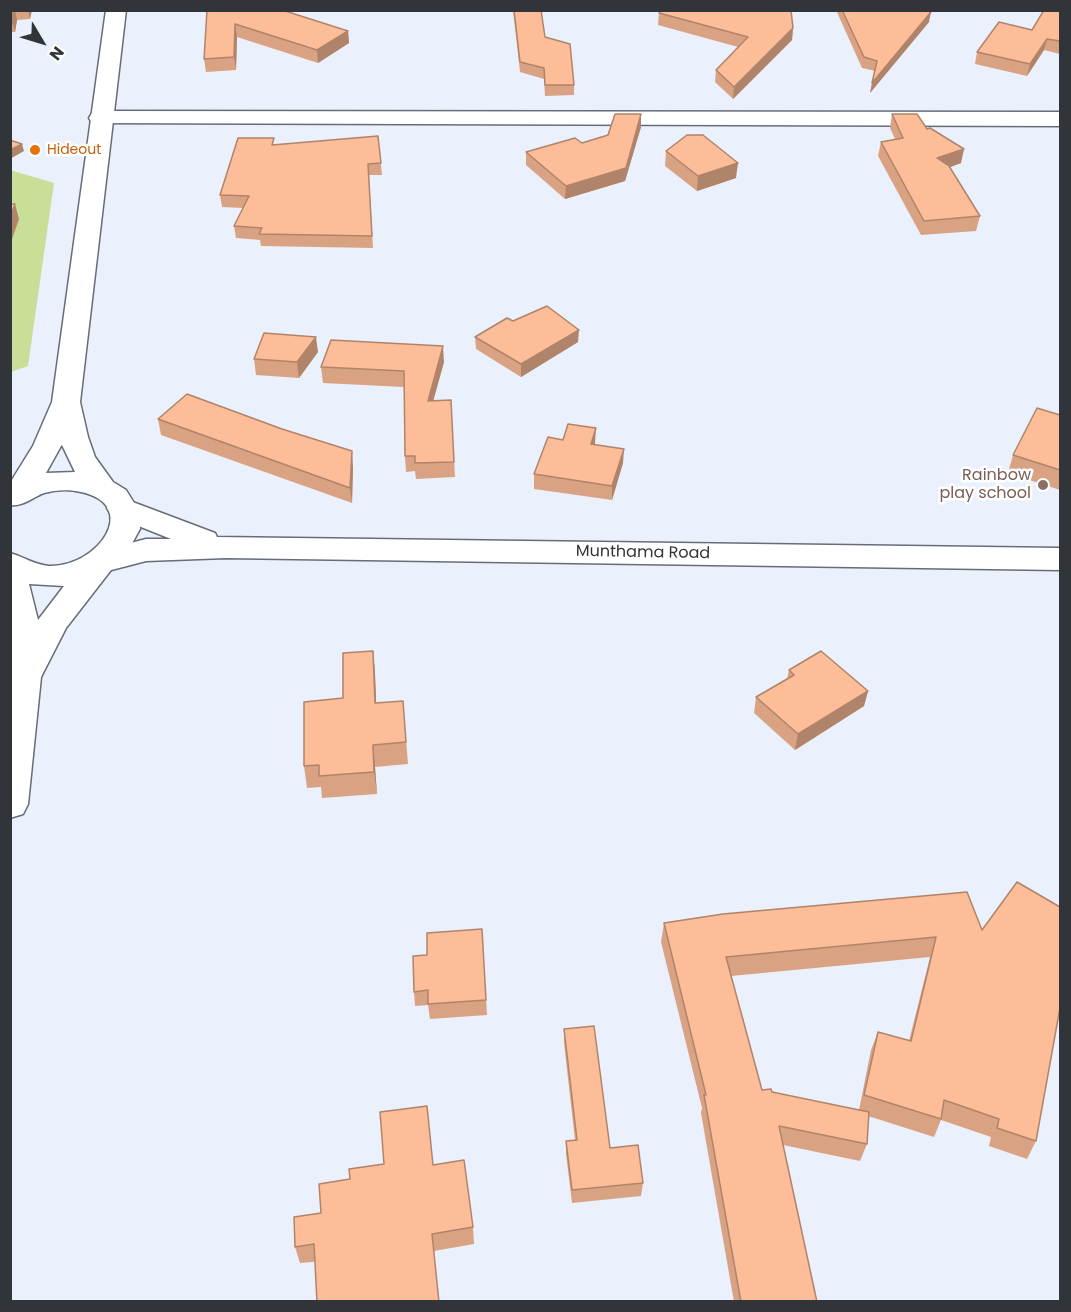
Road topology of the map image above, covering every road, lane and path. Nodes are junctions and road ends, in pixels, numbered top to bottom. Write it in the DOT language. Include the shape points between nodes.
graph roads {
  1 [pos="116,10"];
  2 [pos="100,118"];
  3 [pos="1060,119"];
  4 [pos="66,402"];
  5 [pos="14,494"];
  6 [pos="111,497"];
  7 [pos="226,547"];
  8 [pos="1060,559"];
  9 [pos="100,562"];
  10 [pos="10,564"];
  11 [pos="10,572"];
  12 [pos="27,675"];
  13 [pos="10,804"];
  1 -- 2 [label="street"];
  2 -- 3 [label="street"];
  2 -- 4 [label="street"];
  4 -- 5 [label="street" via="47,446"];
  4 -- 6 [label="street" via="71,438 78,454"];
  5 -- 6 [label="street, Munthama Road" via="55,479 79,480"];
  6 -- 7 [label="street, Munthama Road" via="156,523"];
  6 -- 9 [label="street" via="124,517 122,536"];
  7 -- 8 [label="street, Munthama Road"];
  7 -- 9 [label="street, Munthama Road" via="146,550"];
  9 -- 10 [label="street, Munthama Road" via="78,573 51,577 26,573"];
  9 -- 12 [label="street" via="53,622"];
  11 -- 12 [label="street" via="19,596"];
  12 -- 13 [label="street"];
}
